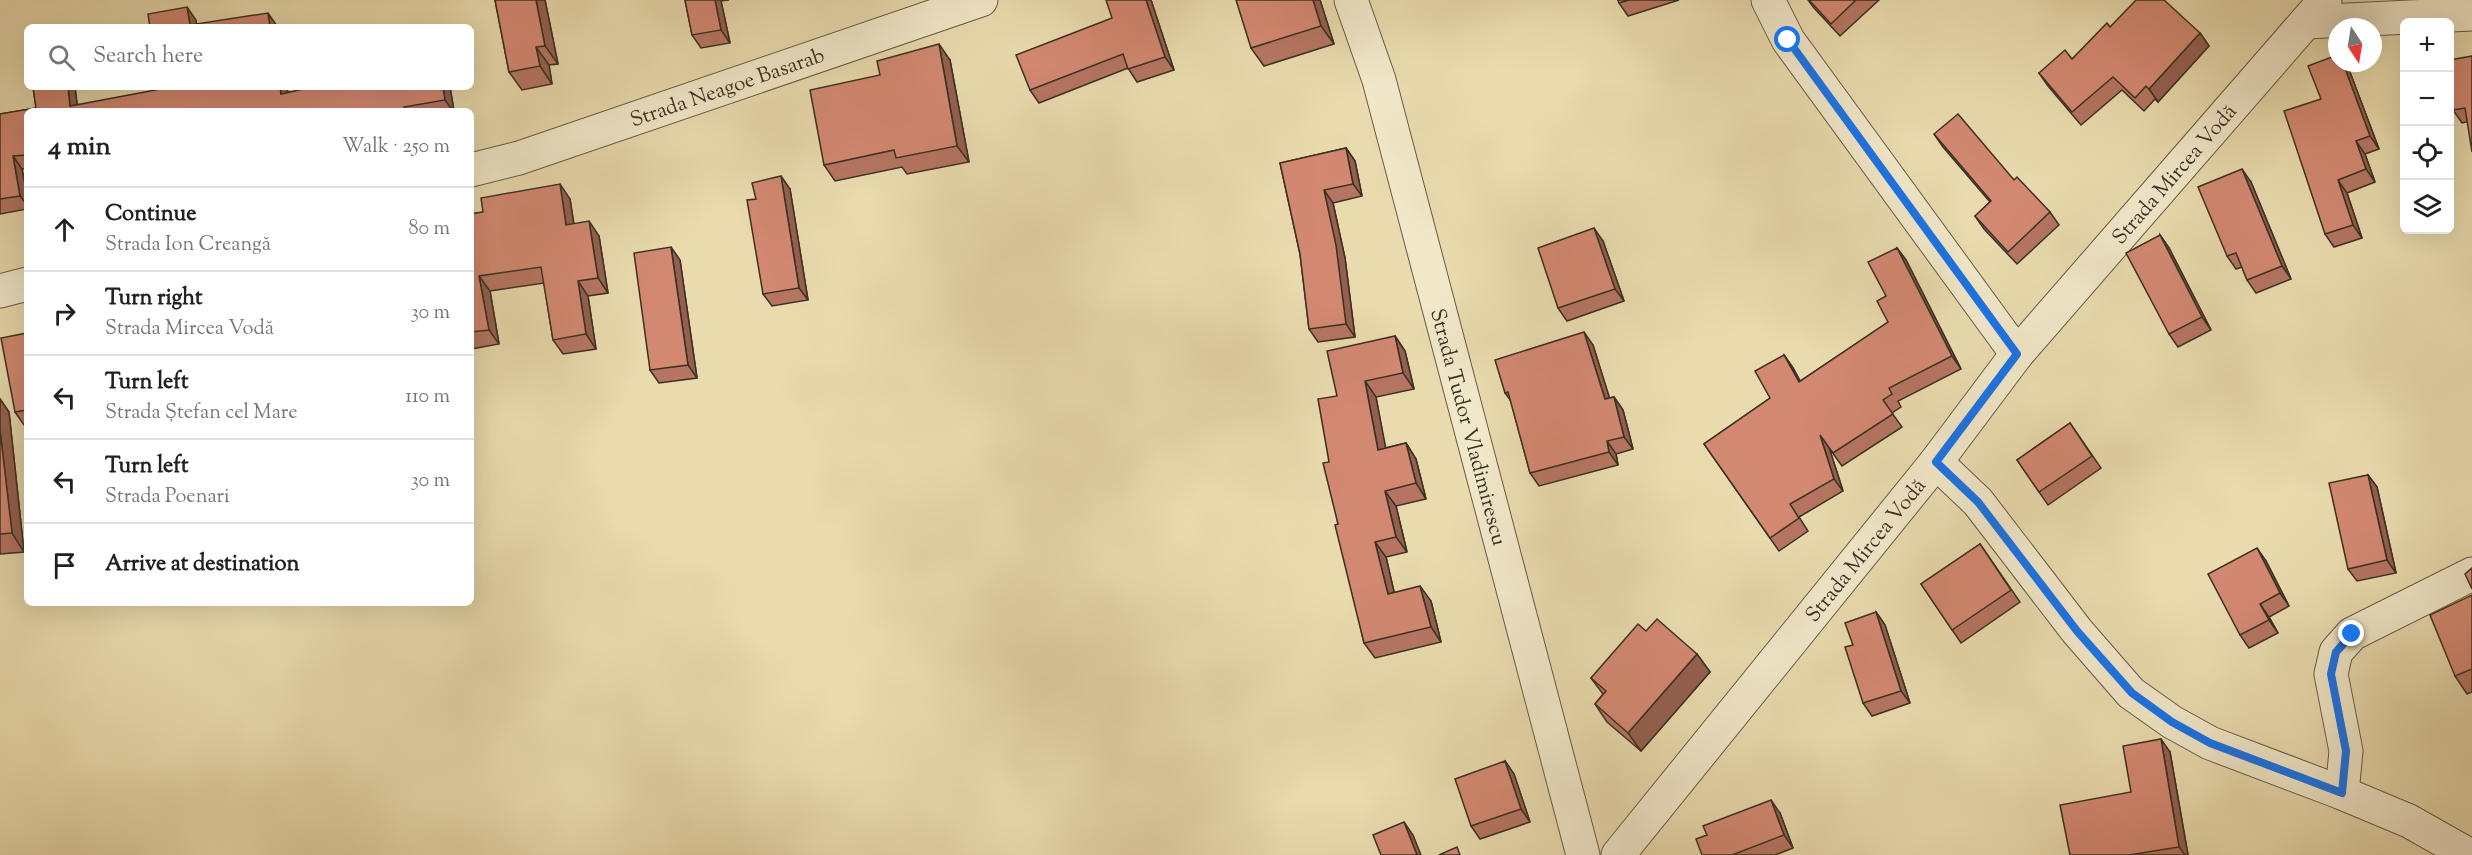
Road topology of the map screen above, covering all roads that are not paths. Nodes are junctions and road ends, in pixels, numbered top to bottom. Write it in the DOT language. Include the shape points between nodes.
graph roads {
  1 [pos="981,0"];
  2 [pos="1351,0"];
  3 [pos="1768,0"];
  4 [pos="2315,11"];
  5 [pos="2472,14"];
  6 [pos="474,169"];
  7 [pos="24,285"];
  8 [pos="0,291"];
  9 [pos="2017,354"];
  10 [pos="1936,462"];
  11 [pos="2472,574"];
  12 [pos="2342,793"];
  13 [pos="1583,855"];
  14 [pos="1618,855"];
  15 [pos="2469,855"];
  1 -- 6 [label="street, Strada Neagoe Basarab" via="519,158"];
  2 -- 13 [label="street, Strada Tudor Vladimirescu" via="1379,80"];
  3 -- 9 [label="street" via="1788,40"];
  4 -- 5 [label="street"];
  4 -- 9 [label="street, Strada Mircea Vodă"];
  7 -- 8 [label="street"];
  9 -- 10 [label="street, Strada Mircea Vodă"];
  10 -- 12 [label="street" via="1978,502 2077,631 2132,693 2210,743"];
  10 -- 14 [label="street, Strada Mircea Vodă"];
  11 -- 12 [label="street" via="2352,634 2336,652 2331,674 2346,751"];
  12 -- 15 [label="street" via="2409,821"];
}
